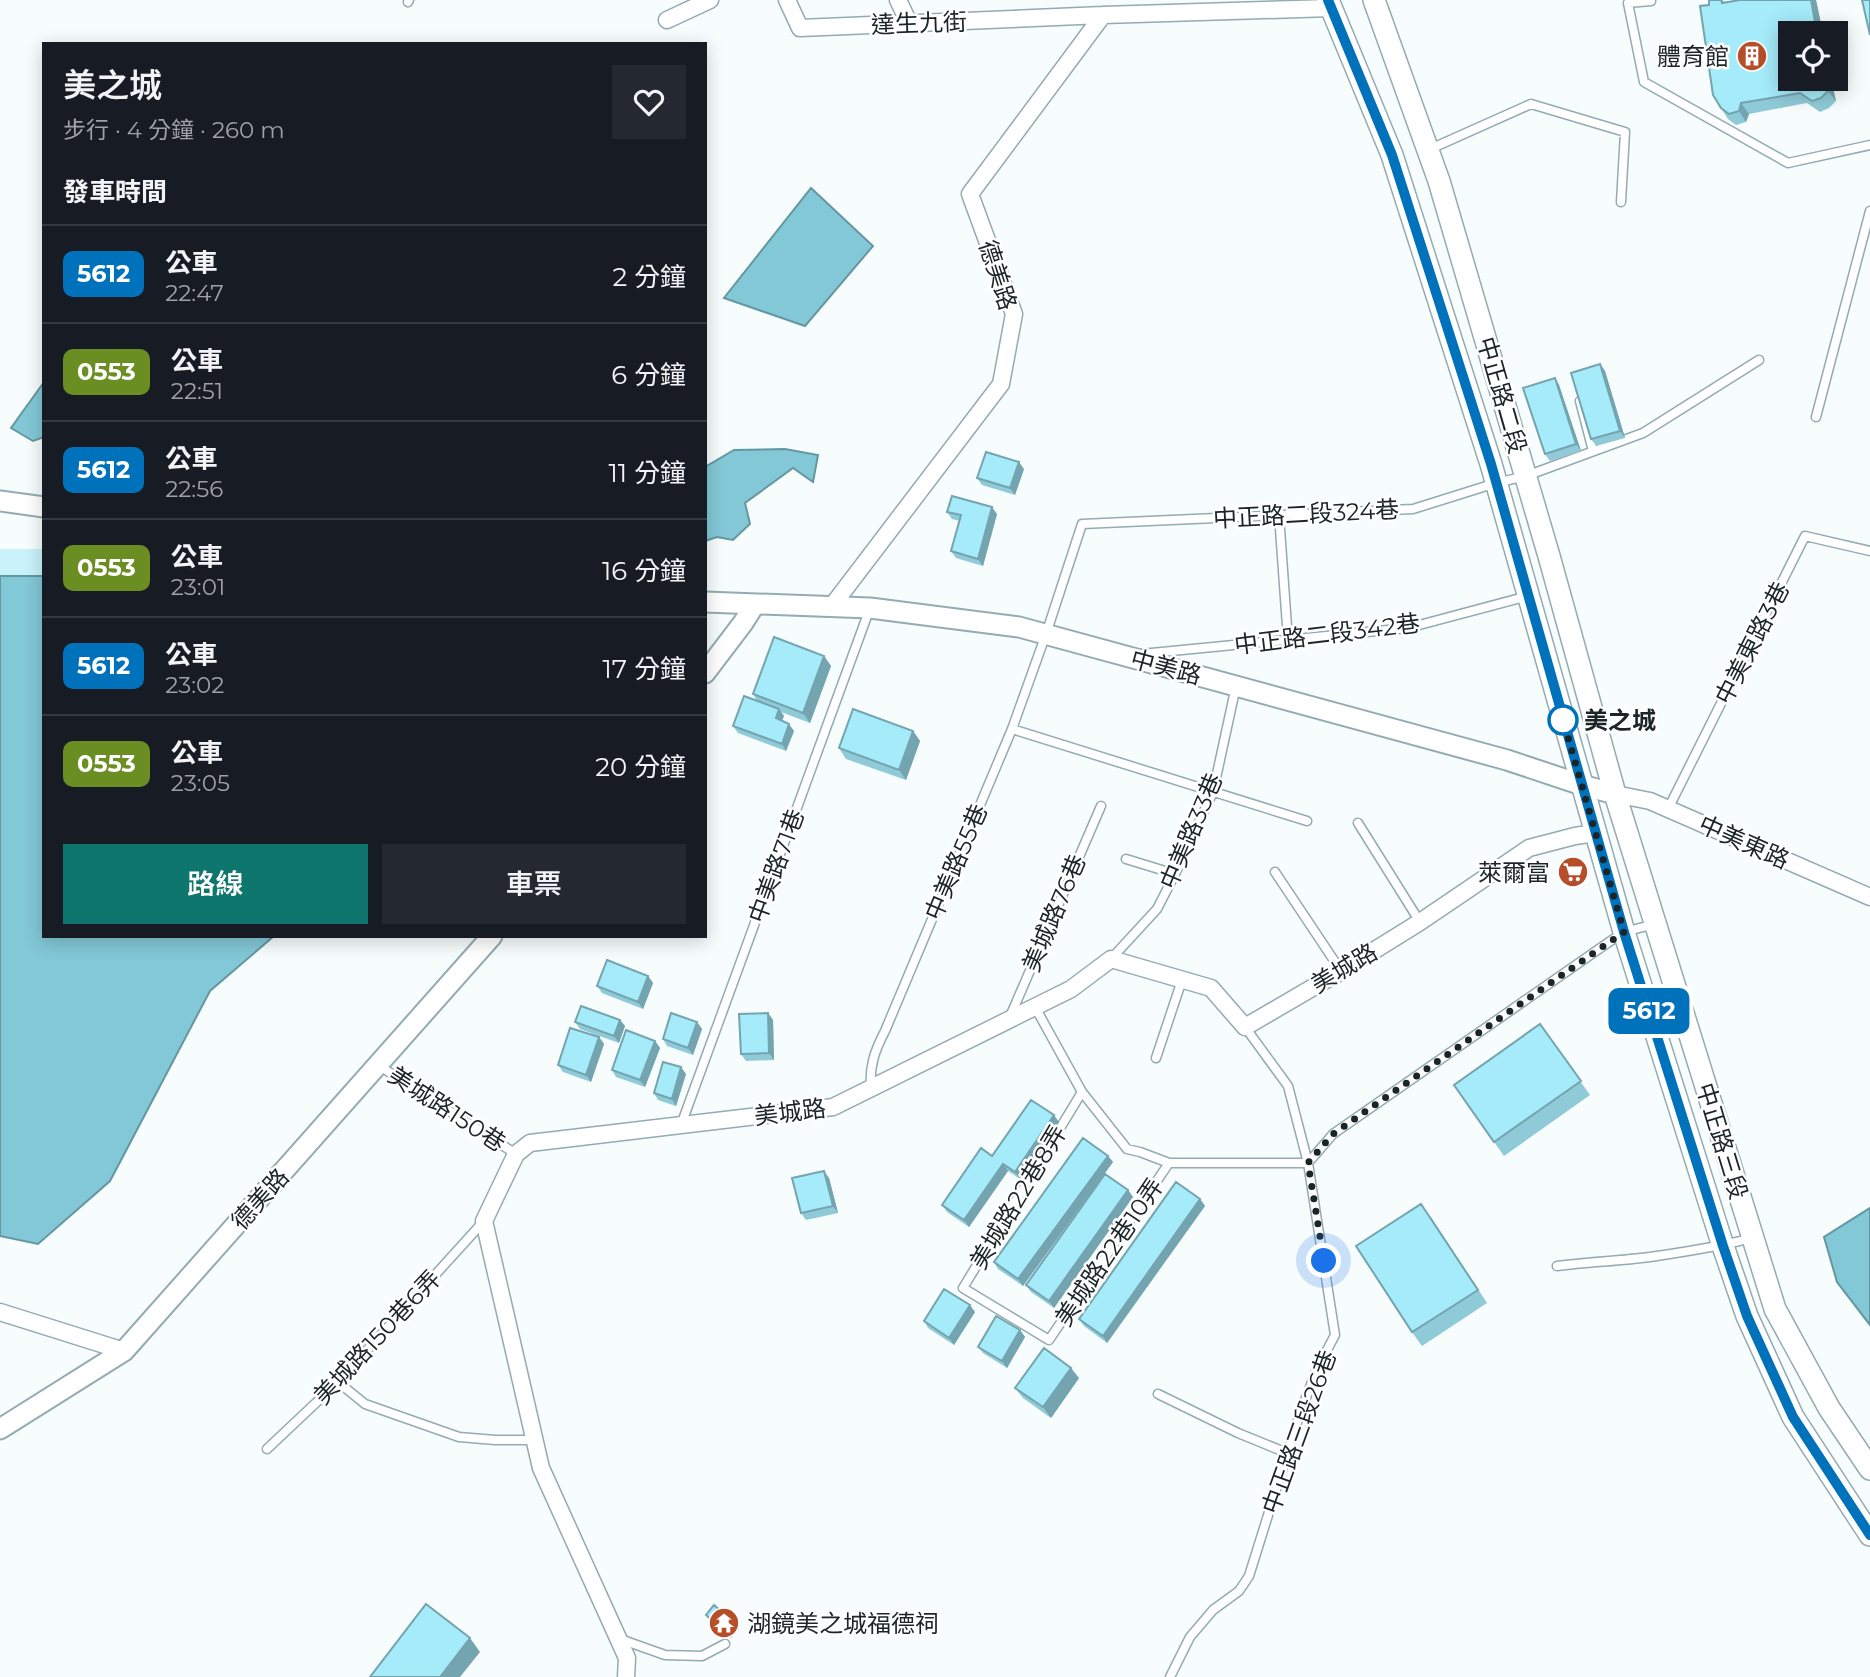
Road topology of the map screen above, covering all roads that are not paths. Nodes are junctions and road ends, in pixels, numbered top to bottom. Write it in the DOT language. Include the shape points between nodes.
graph roads {
  1 [pos="710,0"];
  2 [pos="787,0"];
  3 [pos="898,0"];
  4 [pos="1374,0"];
  5 [pos="1651,0"];
  6 [pos="1628,1"];
  7 [pos="1330,4"];
  8 [pos="1129,7"];
  9 [pos="1103,15"];
  10 [pos="667,20"];
  11 [pos="909,23"];
  12 [pos="1870,145"];
  13 [pos="1428,150"];
  14 [pos="1621,202"];
  15 [pos="1870,211"];
  16 [pos="1759,360"];
  17 [pos="1577,391"];
  18 [pos="1816,417"];
  19 [pos="1593,451"];
  20 [pos="1525,476"];
  21 [pos="1496,483"];
  22 [pos="0,501"];
  23 [pos="42,507"];
  24 [pos="1279,515"];
  25 [pos="1082,524"];
  26 [pos="1870,551"];
  27 [pos="1528,596"];
  28 [pos="707,602"];
  29 [pos="755,604"];
  30 [pos="832,607"];
  31 [pos="870,608"];
  32 [pos="1046,634"];
  33 [pos="1288,640"];
  34 [pos="1123,655"];
  35 [pos="707,670"];
  36 [pos="1236,686"];
  37 [pos="1012,729"];
  38 [pos="1582,785"];
  39 [pos="1213,792"];
  40 [pos="1615,794"];
  41 [pos="1101,806"];
  42 [pos="1668,809"];
  43 [pos="1307,821"];
  44 [pos="1358,823"];
  45 [pos="1595,833"];
  46 [pos="1126,859"];
  47 [pos="1276,872"];
  48 [pos="1175,874"];
  49 [pos="1870,897"];
  50 [pos="1420,922"];
  51 [pos="1655,924"];
  52 [pos="1624,932"];
  53 [pos="490,938"];
  54 [pos="1111,959"];
  55 [pos="1341,971"];
  56 [pos="1182,980"];
  57 [pos="1035,1007"];
  58 [pos="1008,1021"];
  59 [pos="1245,1027"];
  60 [pos="1156,1058"];
  61 [pos="378,1065"];
  62 [pos="871,1089"];
  63 [pos="1082,1092"];
  64 [pos="681,1125"];
  65 [pos="516,1153"];
  66 [pos="1169,1163"];
  67 [pos="1308,1163"];
  68 [pos="484,1221"];
  69 [pos="1752,1238"];
  70 [pos="1723,1246"];
  71 [pos="1557,1266"];
  72 [pos="0,1312"];
  73 [pos="1049,1340"];
  74 [pos="124,1351"];
  75 [pos="338,1382"];
  76 [pos="1158,1394"];
  77 [pos="0,1429"];
  78 [pos="534,1440"];
  79 [pos="267,1449"];
  80 [pos="1287,1453"];
  81 [pos="1870,1469"];
  82 [pos="1870,1535"];
  83 [pos="618,1638"];
  84 [pos="725,1644"];
  85 [pos="626,1677"];
  86 [pos="1170,1677"];
  1 -- 10 [label="street"];
  2 -- 11 [label="street, 達生九街" via="800,28"];
  3 -- 11 [label="street"];
  4 -- 13 [label="main road, 中正路二段"];
  5 -- 6 [label="lane"];
  6 -- 12 [label="lane" via="1644,82 1788,163"];
  7 -- 8 [label="street, 達生九街"];
  7 -- 21 [label="main road, 中正路二段" via="1392,155"];
  8 -- 9 [label="street, 達生九街"];
  9 -- 11 [label="street, 達生九街"];
  9 -- 30 [label="street, 德美路" via="970,194 1014,314 1001,384"];
  13 -- 14 [label="lane" via="1531,104 1625,132"];
  13 -- 20 [label="main road, 中正路二段"];
  15 -- 18 [label="lane"];
  16 -- 19 [label="lane, 中正路二段324巷" via="1643,433"];
  17 -- 19 [label="lane"];
  19 -- 20 [label="lane, 中正路二段324巷"];
  20 -- 21 [label="lane, 中正路二段324巷"];
  20 -- 40 [label="main road, 中正路二段"];
  21 -- 24 [label="lane, 中正路二段324巷" via="1413,509"];
  21 -- 27 [label="main road, 中正路二段"];
  22 -- 23 [label="street"];
  24 -- 25 [label="lane, 中正路二段324巷"];
  24 -- 33 [label="lane"];
  25 -- 32 [label="lane, 中美路55巷"];
  26 -- 42 [label="lane, 中美東路3巷" via="1805,536"];
  27 -- 33 [label="lane, 中正路二段342巷" via="1408,628"];
  27 -- 38 [label="main road, 中正路二段"];
  28 -- 29 [label="street, 中美路"];
  29 -- 30 [label="street, 中美路"];
  29 -- 35 [label="street"];
  30 -- 31 [label="street, 中美路"];
  31 -- 32 [label="street, 中美路"];
  31 -- 64 [label="lane, 中美路71巷"];
  32 -- 34 [label="street, 中美路"];
  32 -- 37 [label="lane, 中美路55巷"];
  33 -- 34 [label="lane, 中正路二段342巷"];
  34 -- 36 [label="street, 中美路"];
  36 -- 38 [label="street, 中美路"];
  36 -- 39 [label="lane, 中美路33巷"];
  37 -- 39 [label="lane"];
  37 -- 62 [label="lane, 中美路55巷" via="875,1052"];
  38 -- 40 [label="street, 中美路"];
  38 -- 45 [label="main road, 中正路三段"];
  39 -- 43 [label="lane"];
  39 -- 48 [label="lane, 中美路33巷"];
  40 -- 42 [label="street, 中美東路"];
  40 -- 51 [label="main road, 中正路三段"];
  41 -- 58 [label="lane, 美城路76巷"];
  42 -- 49 [label="street, 中美東路"];
  44 -- 50 [label="lane"];
  45 -- 50 [label="street, 美城路" via="1530,848"];
  45 -- 52 [label="main road, 中正路三段"];
  46 -- 48 [label="lane"];
  47 -- 55 [label="lane"];
  48 -- 54 [label="lane, 中美路33巷" via="1157,909"];
  50 -- 55 [label="street, 美城路"];
  51 -- 52 [label="lane"];
  51 -- 69 [label="main road, 中正路三段"];
  52 -- 67 [label="lane" via="1333,1134"];
  52 -- 70 [label="main road, 中正路三段"];
  53 -- 61 [label="street, 德美路"];
  54 -- 56 [label="street"];
  54 -- 57 [label="street, 美城路" via="1071,989"];
  55 -- 59 [label="street, 美城路"];
  56 -- 59 [label="street" via="1211,988"];
  56 -- 60 [label="lane"];
  57 -- 58 [label="street, 美城路"];
  57 -- 63 [label="lane"];
  58 -- 62 [label="street, 美城路"];
  59 -- 67 [label="lane, 中正路三段26巷" via="1289,1086"];
  61 -- 65 [label="lane, 美城路150巷"];
  61 -- 74 [label="street, 德美路"];
  62 -- 64 [label="street, 美城路" via="833,1107"];
  63 -- 66 [label="lane" via="1128,1149"];
  63 -- 73 [label="lane, 美城路22巷8弄" via="963,1288"];
  64 -- 65 [label="street, 美城路" via="530,1143"];
  65 -- 68 [label="street"];
  66 -- 67 [label="lane"];
  66 -- 73 [label="lane, 美城路22巷10弄"];
  67 -- 80 [label="lane, 中正路三段26巷" via="1335,1335 1317,1369"];
  68 -- 75 [label="lane, 美城路150巷6弄"];
  68 -- 78 [label="street"];
  69 -- 70 [label="lane"];
  69 -- 81 [label="main road, 中正路三段" via="1775,1309 1829,1408"];
  70 -- 71 [label="lane"];
  70 -- 82 [label="main road, 中正路三段" via="1747,1316 1793,1417"];
  72 -- 74 [label="street"];
  74 -- 77 [label="street, 德美路"];
  75 -- 78 [label="lane" via="365,1404 459,1437"];
  75 -- 79 [label="lane, 美城路150巷6弄"];
  76 -- 80 [label="lane"];
  78 -- 83 [label="street" via="541,1468"];
  80 -- 86 [label="lane, 中正路三段26巷" via="1249,1576 1190,1637"];
  83 -- 84 [label="lane" via="665,1655 702,1656"];
  83 -- 85 [label="street" via="626,1658"];
}
